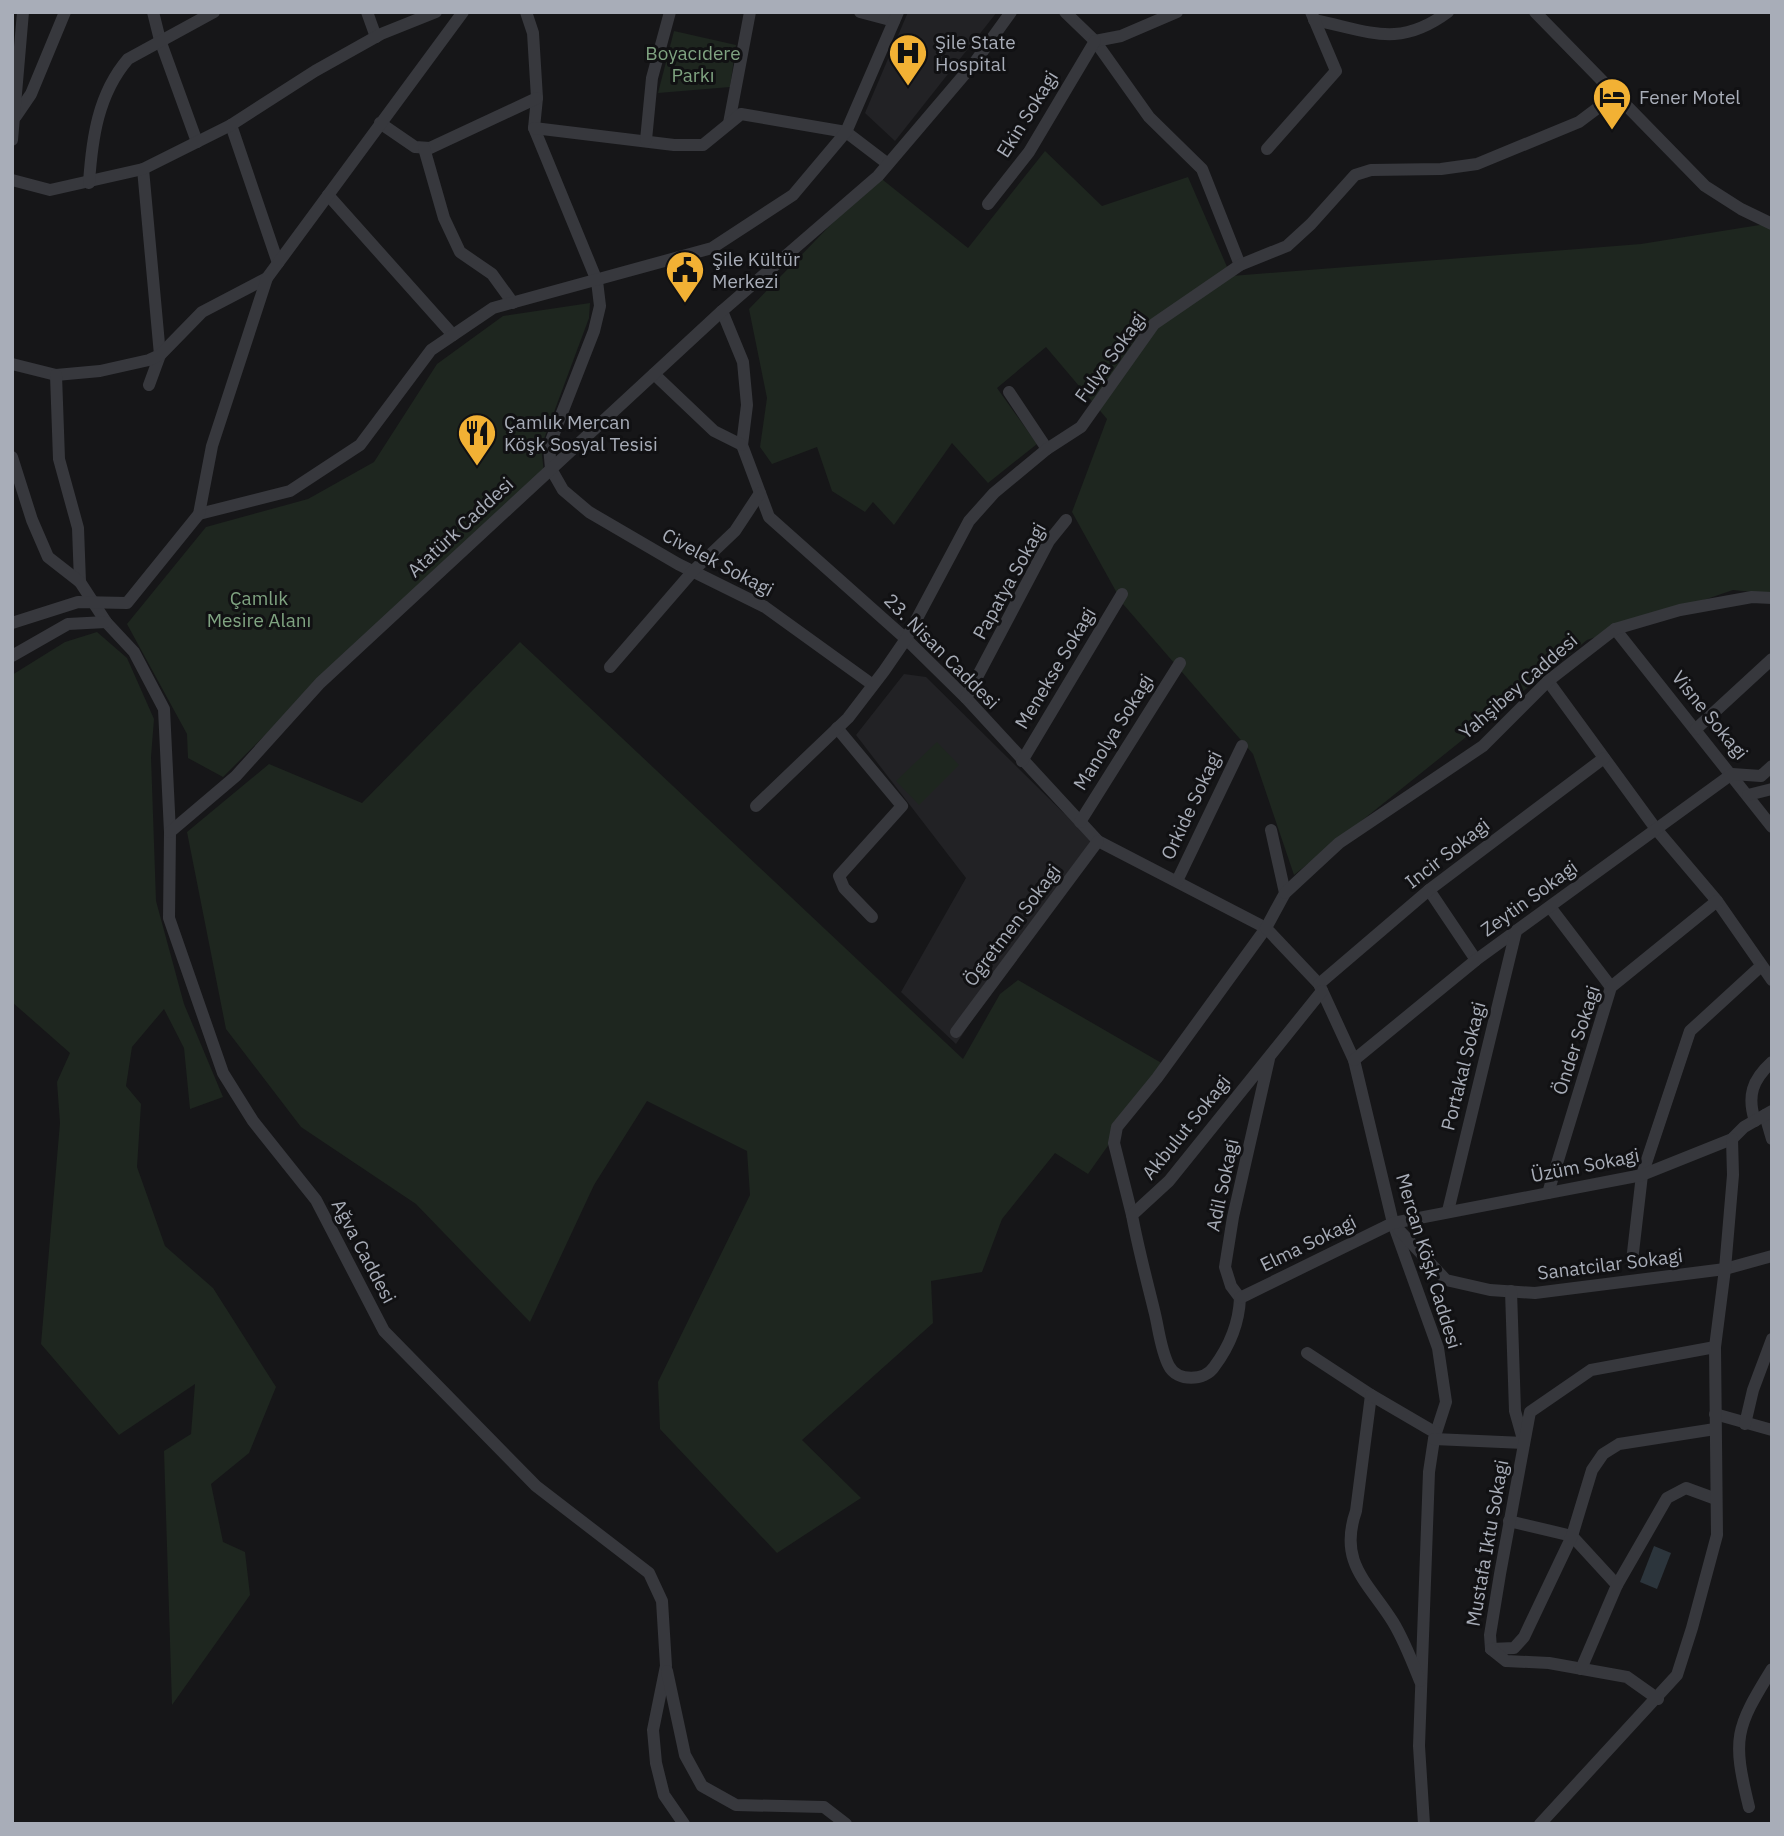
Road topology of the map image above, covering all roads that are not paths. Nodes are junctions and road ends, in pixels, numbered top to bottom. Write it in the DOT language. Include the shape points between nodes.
graph roads {
  1 [pos="23,12"];
  2 [pos="65,12"];
  3 [pos="153,12"];
  4 [pos="214,12"];
  5 [pos="367,12"];
  6 [pos="436,12"];
  7 [pos="463,12"];
  8 [pos="526,12"];
  9 [pos="670,12"];
  10 [pos="750,12"];
  11 [pos="860,12"];
  12 [pos="1011,12"];
  13 [pos="1065,12"];
  14 [pos="1177,12"];
  15 [pos="1447,12"];
  16 [pos="1535,12"];
  17 [pos="1313,16"];
  18 [pos="896,17"];
  19 [pos="376,37"];
  20 [pos="160,40"];
  21 [pos="1095,41"];
  22 [pos="1615,95"];
  23 [pos="537,98"];
  24 [pos="13,120"];
  25 [pos="380,123"];
  26 [pos="729,123"];
  27 [pos="231,125"];
  28 [pos="534,128"];
  29 [pos="846,132"];
  30 [pos="12,140"];
  31 [pos="646,140"];
  32 [pos="197,142"];
  33 [pos="424,148"];
  34 [pos="1267,149"];
  35 [pos="888,164"];
  36 [pos="144,169"];
  37 [pos="12,180"];
  38 [pos="89,183"];
  39 [pos="328,195"];
  40 [pos="988,204"];
  41 [pos="1772,224"];
  42 [pos="278,263"];
  43 [pos="1240,265"];
  44 [pos="267,278"];
  45 [pos="597,281"];
  46 [pos="513,303"];
  47 [pos="722,311"];
  48 [pos="453,335"];
  49 [pos="160,355"];
  50 [pos="12,364"];
  51 [pos="654,374"];
  52 [pos="56,375"];
  53 [pos="149,385"];
  54 [pos="1009,392"];
  55 [pos="742,445"];
  56 [pos="1047,449"];
  57 [pos="12,457"];
  58 [pos="551,470"];
  59 [pos="760,494"];
  60 [pos="199,514"];
  61 [pos="1066,520"];
  62 [pos="693,571"];
  63 [pos="80,582"];
  64 [pos="1122,594"];
  65 [pos="1772,598"];
  66 [pos="93,601"];
  67 [pos="106,622"];
  68 [pos="12,623"];
  69 [pos="1615,629"];
  70 [pos="906,639"];
  71 [pos="12,656"];
  72 [pos="1772,659"];
  73 [pos="1180,663"];
  74 [pos="610,667"];
  75 [pos="1548,681"];
  76 [pos="873,685"];
  77 [pos="966,698"];
  78 [pos="837,728"];
  79 [pos="1696,729"];
  80 [pos="1242,746"];
  81 [pos="1604,758"];
  82 [pos="1022,761"];
  83 [pos="1772,766"];
  84 [pos="1732,774"];
  85 [pos="1772,789"];
  86 [pos="1748,795"];
  87 [pos="756,806"];
  88 [pos="1080,822"];
  89 [pos="1772,827"];
  90 [pos="1271,830"];
  91 [pos="1656,830"];
  92 [pos="170,832"];
  93 [pos="1098,841"];
  94 [pos="1177,881"];
  95 [pos="1429,890"];
  96 [pos="1285,893"];
  97 [pos="1717,901"];
  98 [pos="1550,907"];
  99 [pos="872,917"];
  100 [pos="1265,928"];
  101 [pos="1516,931"];
  102 [pos="1476,960"];
  103 [pos="1761,966"];
  104 [pos="1772,980"];
  105 [pos="1611,986"];
  106 [pos="1320,987"];
  107 [pos="956,1032"];
  108 [pos="1269,1059"];
  109 [pos="1354,1060"];
  110 [pos="1772,1062"];
  111 [pos="1764,1116"];
  112 [pos="1732,1139"];
  113 [pos="1772,1139"];
  114 [pos="1642,1175"];
  115 [pos="1548,1193"];
  116 [pos="1448,1210"];
  117 [pos="1132,1215"];
  118 [pos="1394,1223"];
  119 [pos="1772,1256"];
  120 [pos="1632,1261"];
  121 [pos="1725,1269"];
  122 [pos="1511,1292"];
  123 [pos="1240,1298"];
  124 [pos="1772,1339"];
  125 [pos="1715,1348"];
  126 [pos="1307,1353"];
  127 [pos="1371,1395"];
  128 [pos="1715,1414"];
  129 [pos="1745,1424"];
  130 [pos="1716,1429"];
  131 [pos="1772,1430"];
  132 [pos="1435,1436"];
  133 [pos="1524,1443"];
  134 [pos="1716,1499"];
  135 [pos="1509,1521"];
  136 [pos="1572,1536"];
  137 [pos="1617,1585"];
  138 [pos="1491,1649"];
  139 [pos="666,1666"];
  140 [pos="1580,1668"];
  141 [pos="1772,1669"];
  142 [pos="1423,1687"];
  143 [pos="1658,1699"];
  144 [pos="1749,1807"];
  145 [pos="684,1824"];
  146 [pos="846,1824"];
  147 [pos="1424,1824"];
  148 [pos="1540,1824"];
  1 -- 24 [label="street"];
  2 -- 24 [label="street" via="31,94"];
  3 -- 20 [label="street"];
  4 -- 20 [label="street"];
  5 -- 19 [label="street"];
  6 -- 19 [label="street"];
  7 -- 25 [label="street"];
  8 -- 23 [label="street" via="533,33"];
  9 -- 31 [label="street" via="652,78"];
  10 -- 26 [label="street"];
  11 -- 18 [label="street"];
  12 -- 35 [label="street, Atatürk Caddesi"];
  13 -- 21 [label="street"];
  14 -- 21 [label="street" via="1121,36"];
  15 -- 17 [label="street" via="1428,26 1402,35"];
  16 -- 22 [label="street"];
  17 -- 34 [label="street" via="1336,71"];
  18 -- 29 [label="street"];
  19 -- 27 [label="street"];
  20 -- 32 [label="street"];
  20 -- 38 [label="street" via="128,58 111,83 96,119"];
  21 -- 40 [label="street, Ekin Sokagi" via="1029,152"];
  21 -- 43 [label="street" via="1149,117 1202,169"];
  22 -- 41 [label="street" via="1705,186"];
  22 -- 43 [label="street, Fulya Sokagi" via="1578,122 1477,164 1371,170 1355,175 1300,235 1271,254"];
  23 -- 28 [label="street"];
  23 -- 33 [label="street"];
  24 -- 30 [label="street"];
  25 -- 33 [label="street" via="415,147"];
  25 -- 39 [label="street"];
  26 -- 29 [label="street" via="741,114"];
  26 -- 31 [label="street" via="703,145"];
  27 -- 32 [label="street"];
  27 -- 42 [label="street"];
  28 -- 31 [label="street"];
  28 -- 45 [label="street"];
  29 -- 35 [label="street"];
  29 -- 45 [label="street" via="793,194 712,248"];
  32 -- 36 [label="street"];
  33 -- 46 [label="street" via="444,218 460,252 492,274"];
  35 -- 47 [label="street, Atatürk Caddesi"];
  36 -- 38 [label="street"];
  36 -- 49 [label="street"];
  37 -- 38 [label="street" via="50,190"];
  39 -- 42 [label="street"];
  39 -- 48 [label="street"];
  42 -- 44 [label="street"];
  43 -- 56 [label="street, Fulya Sokagi" via="1154,324 1081,427"];
  44 -- 49 [label="street" via="202,312"];
  44 -- 60 [label="street" via="212,446"];
  45 -- 46 [label="street"];
  45 -- 58 [label="street" via="600,306 575,386 549,446"];
  46 -- 48 [label="street" via="493,308"];
  47 -- 51 [label="street, Atatürk Caddesi"];
  47 -- 55 [label="street, 23. Nisan Caddesi" via="743,362 747,405"];
  48 -- 60 [label="street" via="431,350 360,445 290,491"];
  49 -- 52 [label="street" via="100,371"];
  49 -- 53 [label="street"];
  50 -- 52 [label="street"];
  51 -- 55 [label="street" via="714,431"];
  51 -- 58 [label="street, Atatürk Caddesi"];
  52 -- 63 [label="street" via="59,459 78,528"];
  54 -- 56 [label="street"];
  55 -- 59 [label="street, 23. Nisan Caddesi"];
  56 -- 70 [label="street, Fulya Sokagi" via="994,493 969,522"];
  57 -- 63 [label="street" via="48,557"];
  58 -- 62 [label="street, Civelek Sokagi" via="563,490 589,512"];
  58 -- 92 [label="street, Atatürk Caddesi" via="320,683 236,776"];
  59 -- 62 [label="street" via="735,531"];
  59 -- 70 [label="street, 23. Nisan Caddesi" via="769,517"];
  60 -- 66 [label="street" via="127,603"];
  61 -- 77 [label="street, Papatya Sokagi" via="1049,541"];
  62 -- 74 [label="street"];
  62 -- 76 [label="street, Civelek Sokagi" via="765,607"];
  63 -- 66 [label="street, Ağva Caddesi"];
  64 -- 82 [label="street, Menekse Sokagi"];
  65 -- 69 [label="street, Yahşibey Caddesi" via="1752,597 1680,610"];
  66 -- 67 [label="street, Ağva Caddesi"];
  66 -- 68 [label="street"];
  67 -- 71 [label="street" via="68,624"];
  67 -- 92 [label="street, Ağva Caddesi" via="134,652 164,709"];
  69 -- 75 [label="street, Yahşibey Caddesi"];
  69 -- 79 [label="street, Visne Sokagi"];
  70 -- 76 [label="street, Fulya Sokagi"];
  70 -- 77 [label="street, 23. Nisan Caddesi"];
  72 -- 79 [label="street"];
  73 -- 88 [label="street, Manolya Sokagi"];
  75 -- 81 [label="street"];
  75 -- 96 [label="street, Yahşibey Caddesi" via="1483,746 1339,843"];
  76 -- 78 [label="street, Fulya Sokagi"];
  77 -- 82 [label="street, 23. Nisan Caddesi"];
  78 -- 87 [label="street, Fulya Sokagi"];
  78 -- 99 [label="street" via="902,806 839,876 844,888"];
  79 -- 84 [label="street, Visne Sokagi"];
  80 -- 94 [label="street, Orkide Sokagi"];
  81 -- 91 [label="street"];
  81 -- 95 [label="street, Incir Sokagi"];
  82 -- 88 [label="street, 23. Nisan Caddesi"];
  83 -- 84 [label="street" via="1761,776"];
  84 -- 86 [label="street, Visne Sokagi"];
  84 -- 91 [label="street, Zeytin Sokagi"];
  85 -- 86 [label="street"];
  86 -- 89 [label="street, Visne Sokagi"];
  88 -- 93 [label="street, 23. Nisan Caddesi"];
  90 -- 96 [label="street"];
  91 -- 97 [label="street"];
  91 -- 98 [label="street, Zeytin Sokagi"];
  92 -- 139 [label="street, Ağva Caddesi" via="169,918 223,1073 253,1121 316,1200 384,1331 536,1486 649,1573 662,1601"];
  93 -- 94 [label="street, 23. Nisan Caddesi"];
  93 -- 107 [label="street, Ögretmen Sokagi"];
  94 -- 100 [label="street, 23. Nisan Caddesi"];
  95 -- 102 [label="street"];
  95 -- 106 [label="street, Incir Sokagi"];
  96 -- 100 [label="street"];
  97 -- 103 [label="street"];
  97 -- 105 [label="street, Önder Sokagi"];
  98 -- 101 [label="street, Zeytin Sokagi"];
  98 -- 105 [label="street"];
  100 -- 106 [label="street, Mercan Köşk Caddesi"];
  100 -- 117 [label="street" via="1117,1127 1114,1143"];
  101 -- 102 [label="street, Zeytin Sokagi"];
  101 -- 116 [label="street, Portakal Sokagi"];
  102 -- 109 [label="street, Zeytin Sokagi"];
  103 -- 104 [label="street"];
  103 -- 114 [label="street" via="1690,1031"];
  105 -- 115 [label="street, Önder Sokagi"];
  106 -- 108 [label="street, Akbulut Sokagi"];
  106 -- 109 [label="street, Mercan Köşk Caddesi"];
  108 -- 117 [label="street, Akbulut Sokagi" via="1168,1181"];
  108 -- 123 [label="street, Adil Sokagi" via="1225,1267"];
  109 -- 118 [label="street, Mercan Köşk Caddesi"];
  110 -- 111 [label="street" via="1758,1074 1748,1100"];
  111 -- 112 [label="street, Üzüm Sokagi"];
  111 -- 113 [label="street"];
  112 -- 114 [label="street, Üzüm Sokagi"];
  112 -- 121 [label="street"];
  114 -- 115 [label="street, Üzüm Sokagi"];
  114 -- 120 [label="street"];
  115 -- 116 [label="street, Üzüm Sokagi"];
  116 -- 118 [label="street, Üzüm Sokagi"];
  117 -- 123 [label="street, Adil Sokagi" via="1170,1368 1182,1377 1211,1372 1225,1353 1239,1315"];
  118 -- 122 [label="street, Sanatcilar Sokagi" via="1446,1280"];
  118 -- 123 [label="street, Elma Sokagi"];
  118 -- 132 [label="street, Mercan Köşk Caddesi" via="1438,1348 1446,1402"];
  119 -- 121 [label="street, Sanatcilar Sokagi"];
  121 -- 122 [label="street, Sanatcilar Sokagi" via="1535,1293"];
  121 -- 125 [label="street"];
  122 -- 133 [label="street, Mustafa Iktu Sokagi" via="1515,1411"];
  124 -- 129 [label="street"];
  125 -- 128 [label="street"];
  125 -- 133 [label="street, Mustafa Iktu Sokagi" via="1591,1370 1530,1412"];
  126 -- 127 [label="street"];
  127 -- 132 [label="street"];
  127 -- 142 [label="street" via="1349,1551 1358,1573 1394,1623"];
  128 -- 129 [label="street"];
  128 -- 130 [label="street"];
  129 -- 131 [label="street"];
  130 -- 134 [label="street"];
  130 -- 136 [label="street" via="1619,1444 1603,1454 1592,1470"];
  132 -- 133 [label="street"];
  132 -- 142 [label="street, Mercan Köşk Caddesi" via="1429,1472"];
  133 -- 135 [label="street, Mustafa Iktu Sokagi"];
  134 -- 137 [label="street" via="1686,1488 1667,1498"];
  134 -- 143 [label="street" via="1717,1535 1692,1628 1677,1675"];
  135 -- 136 [label="street"];
  135 -- 138 [label="street, Mustafa Iktu Sokagi"];
  136 -- 137 [label="street"];
  136 -- 138 [label="street" via="1524,1637 1514,1648"];
  137 -- 140 [label="street"];
  138 -- 140 [label="street" via="1506,1661"];
  139 -- 145 [label="street, Ağva Caddesi" via="653,1730 656,1763 664,1796"];
  139 -- 146 [label="street" via="685,1755 702,1786 736,1805 824,1807"];
  140 -- 143 [label="street" via="1627,1677"];
  141 -- 144 [label="street" via="1738,1729 1738,1765"];
  142 -- 147 [label="street, Mercan Köşk Caddesi" via="1419,1746"];
  143 -- 148 [label="street"];
}
